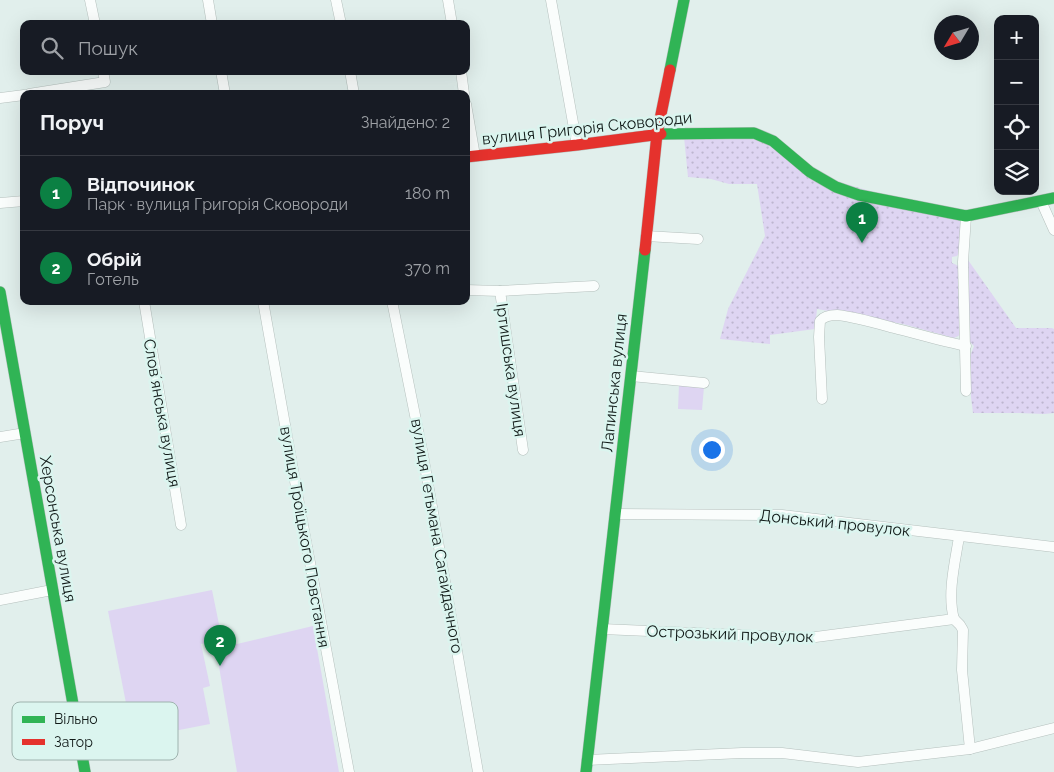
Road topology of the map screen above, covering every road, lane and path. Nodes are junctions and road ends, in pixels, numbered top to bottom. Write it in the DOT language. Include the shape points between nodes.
graph roads {
  1 [pos="90,0"];
  2 [pos="208,0"];
  3 [pos="336,0"];
  4 [pos="448,0"];
  5 [pos="551,0"];
  6 [pos="684,0"];
  7 [pos="94,20"];
  8 [pos="211,20"];
  9 [pos="340,20"];
  10 [pos="451,20"];
  11 [pos="222,75"];
  12 [pos="351,75"];
  13 [pos="461,75"];
  14 [pos="104,76"];
  15 [pos="46,90"];
  16 [pos="224,90"];
  17 [pos="353,90"];
  18 [pos="463,90"];
  19 [pos="20,95"];
  20 [pos="0,98"];
  21 [pos="657,134"];
  22 [pos="577,145"];
  23 [pos="471,156"];
  24 [pos="1054,198"];
  25 [pos="20,201"];
  26 [pos="1041,201"];
  27 [pos="0,203"];
  28 [pos="966,216"];
  29 [pos="1054,230"];
  30 [pos="646,236"];
  31 [pos="698,239"];
  32 [pos="594,286"];
  33 [pos="470,290"];
  34 [pos="500,291"];
  35 [pos="0,292"];
  36 [pos="145,305"];
  37 [pos="264,305"];
  38 [pos="393,305"];
  39 [pos="966,346"];
  40 [pos="631,376"];
  41 [pos="704,383"];
  42 [pos="966,391"];
  43 [pos="822,399"];
  44 [pos="25,433"];
  45 [pos="0,437"];
  46 [pos="523,450"];
  47 [pos="615,514"];
  48 [pos="181,525"];
  49 [pos="959,537"];
  50 [pos="1054,547"];
  51 [pos="52,590"];
  52 [pos="0,600"];
  53 [pos="954,619"];
  54 [pos="602,629"];
  55 [pos="72,702"];
  56 [pos="1054,728"];
  57 [pos="970,749"];
  58 [pos="586,766"];
  59 [pos="349,772"];
  60 [pos="478,772"];
  1 -- 7 [label="street"];
  2 -- 8 [label="street"];
  3 -- 9 [label="street"];
  4 -- 10 [label="street"];
  5 -- 22 [label="street"];
  6 -- 21 [label="street, Лапинська вулиця"];
  11 -- 16 [label="street"];
  12 -- 17 [label="street"];
  13 -- 18 [label="street"];
  14 -- 15 [label="street"];
  19 -- 20 [label="street"];
  21 -- 22 [label="street, вулиця Григорія Сковороди"];
  21 -- 28 [label="street, вулиця Григорія Сковороди" via="754,133 773,141 810,172 836,187 859,195"];
  21 -- 30 [label="street, Лапинська вулиця"];
  22 -- 23 [label="street, вулиця Григорія Сковороди"];
  24 -- 26 [label="street"];
  25 -- 27 [label="street"];
  26 -- 28 [label="street"];
  26 -- 29 [label="street"];
  28 -- 39 [label="street"];
  30 -- 31 [label="street"];
  30 -- 40 [label="street, Лапинська вулиця"];
  32 -- 34 [label="street"];
  33 -- 34 [label="street"];
  34 -- 46 [label="street, Іртишська вулиця"];
  35 -- 44 [label="street, Херсонська вулиця"];
  36 -- 48 [label="street, Словʼянська вулиця"];
  37 -- 59 [label="street, вулиця Троїцького Повстання"];
  38 -- 60 [label="street, вулиця Гетьмана Сагайдачного" via="423,455"];
  39 -- 42 [label="street"];
  39 -- 43 [label="street" via="837,315 823,318 819,337"];
  40 -- 41 [label="street"];
  40 -- 47 [label="street, Лапинська вулиця"];
  44 -- 45 [label="street"];
  44 -- 51 [label="street, Херсонська вулиця"];
  47 -- 49 [label="street, Донський провулок" via="782,515"];
  47 -- 54 [label="street, Лапинська вулиця"];
  49 -- 50 [label="street, Донський провулок"];
  49 -- 53 [label="street" via="952,588"];
  51 -- 52 [label="street"];
  51 -- 55 [label="street, Херсонська вулиця"];
  53 -- 54 [label="street, Острозький провулок" via="808,638"];
  53 -- 57 [label="street" via="963,630 962,670"];
  54 -- 58 [label="street, Лапинська вулиця"];
  56 -- 57 [label="street"];
  57 -- 58 [label="street" via="858,762 782,753 742,753"];
}
